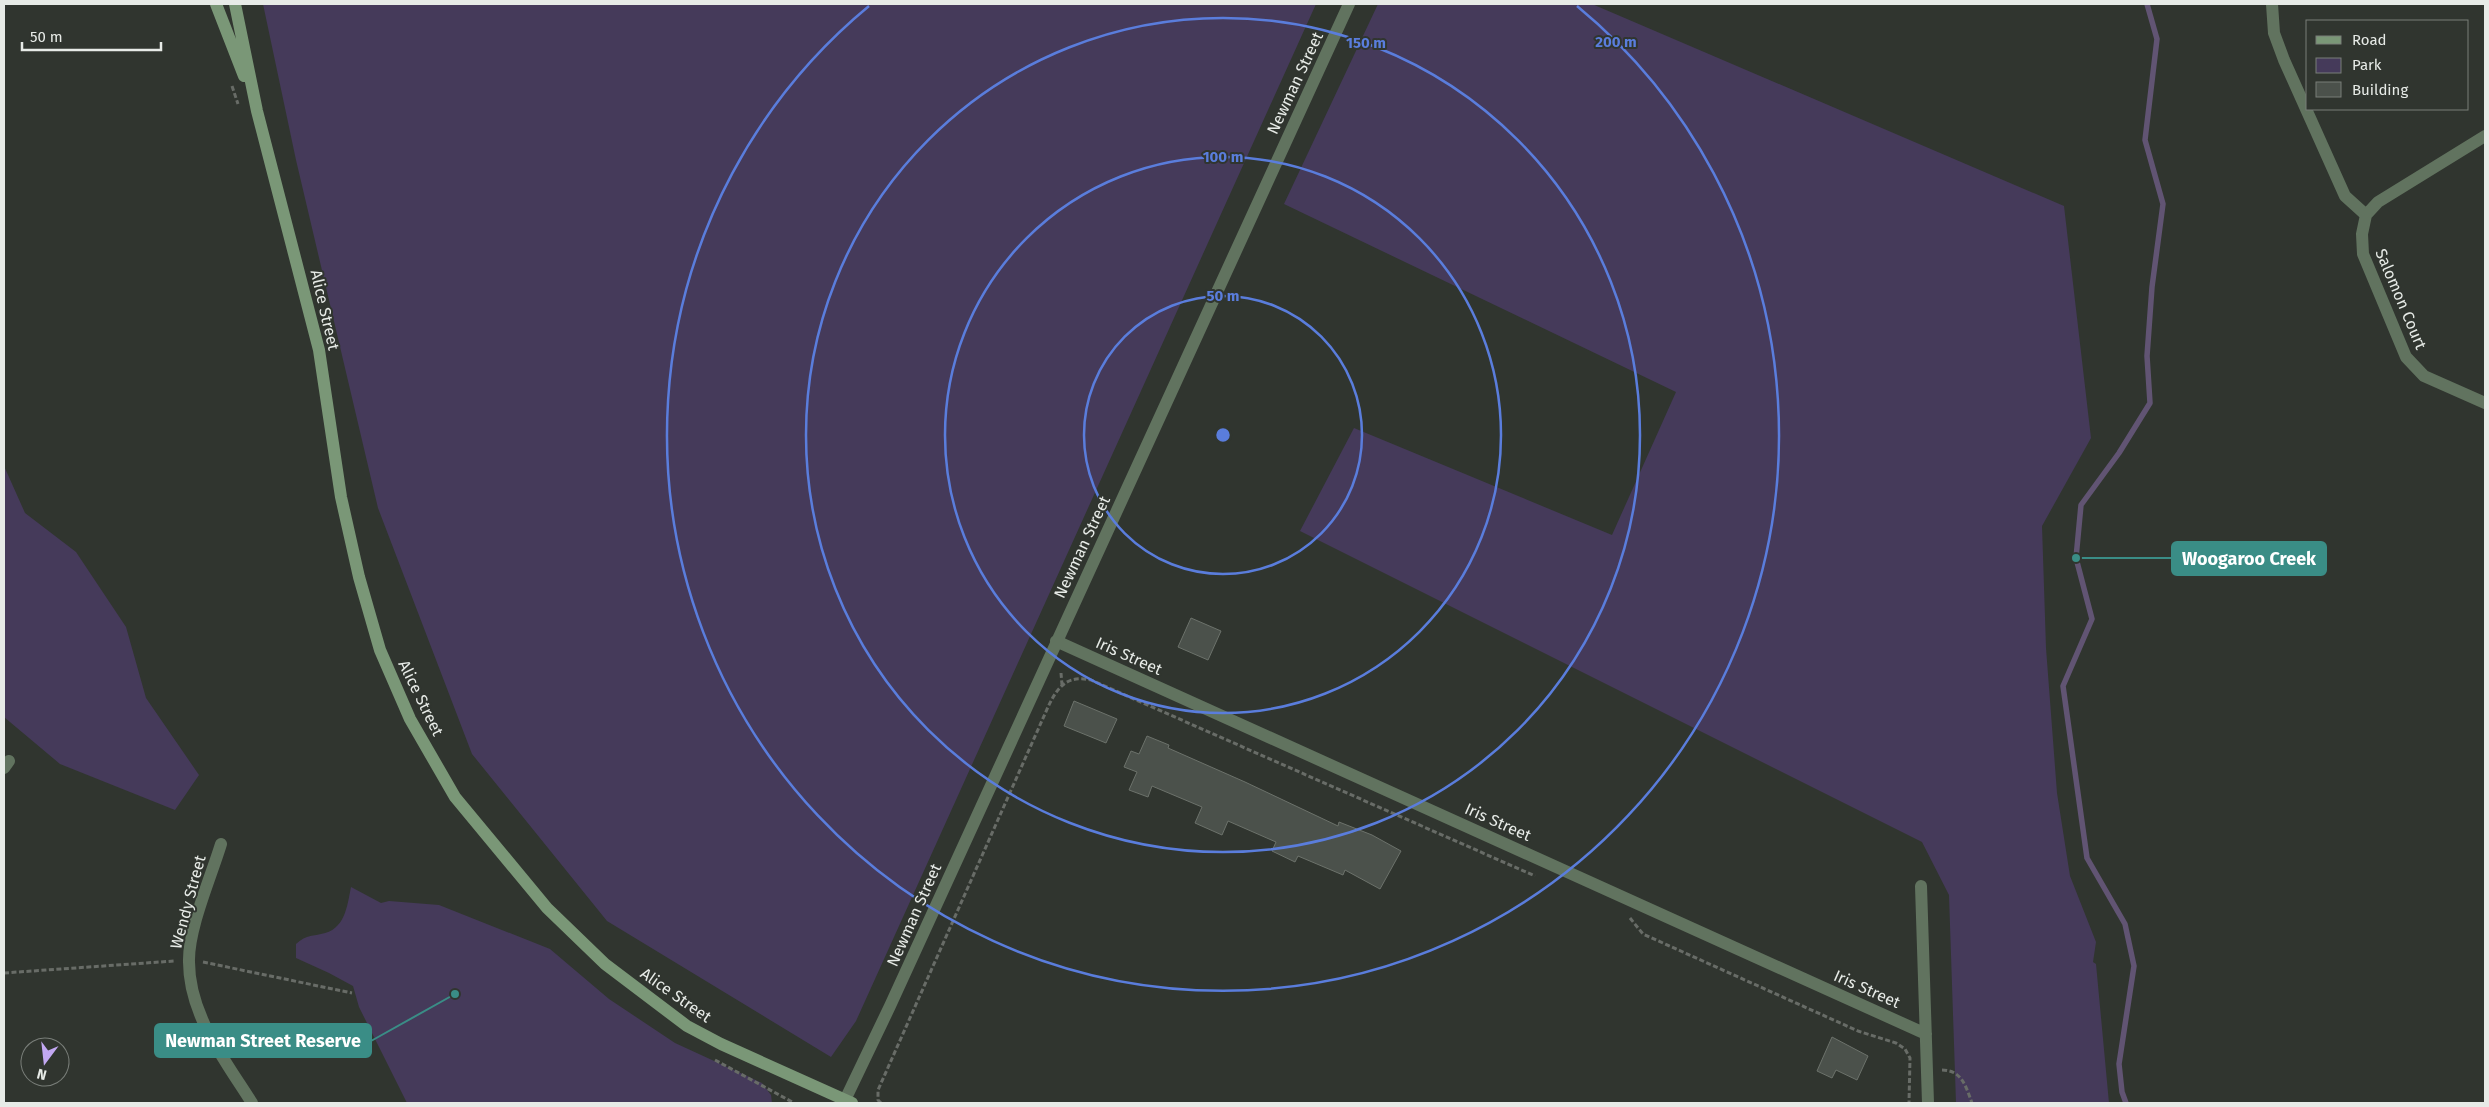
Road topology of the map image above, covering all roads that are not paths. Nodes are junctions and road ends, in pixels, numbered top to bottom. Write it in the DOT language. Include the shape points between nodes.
graph roads {
  1 [pos="216,4"];
  2 [pos="235,4"];
  3 [pos="1349,4"];
  4 [pos="2272,4"];
  5 [pos="2306,109"];
  6 [pos="2306,110"];
  7 [pos="257,111"];
  8 [pos="2485,136"];
  9 [pos="2366,215"];
  10 [pos="2485,403"];
  11 [pos="1056,641"];
  12 [pos="221,844"];
  13 [pos="1921,886"];
  14 [pos="1926,1034"];
  15 [pos="847,1102"];
  16 [pos="252,1103"];
  17 [pos="1928,1103"];
  1 -- 7 [label="street, Alice Street"];
  2 -- 7 [label="street, Alice Street"];
  3 -- 11 [label="street, Newman Street"];
  4 -- 5 [label="street" via="2274,34"];
  6 -- 9 [label="street" via="2345,196"];
  7 -- 15 [label="street, Alice Street" via="319,350 341,497 358,577 380,650 410,719 456,797 547,908 612,970 687,1026"];
  8 -- 9 [label="street" via="2378,202"];
  9 -- 10 [label="street, Salomon Court" via="2362,234 2363,254 2406,357 2424,376"];
  11 -- 14 [label="street, Iris Street"];
  11 -- 15 [label="street, Newman Street"];
  12 -- 16 [label="street, Wendy Street" via="193,932 189,961 192,994 204,1026"];
  13 -- 14 [label="street"];
  14 -- 17 [label="street"];
}
